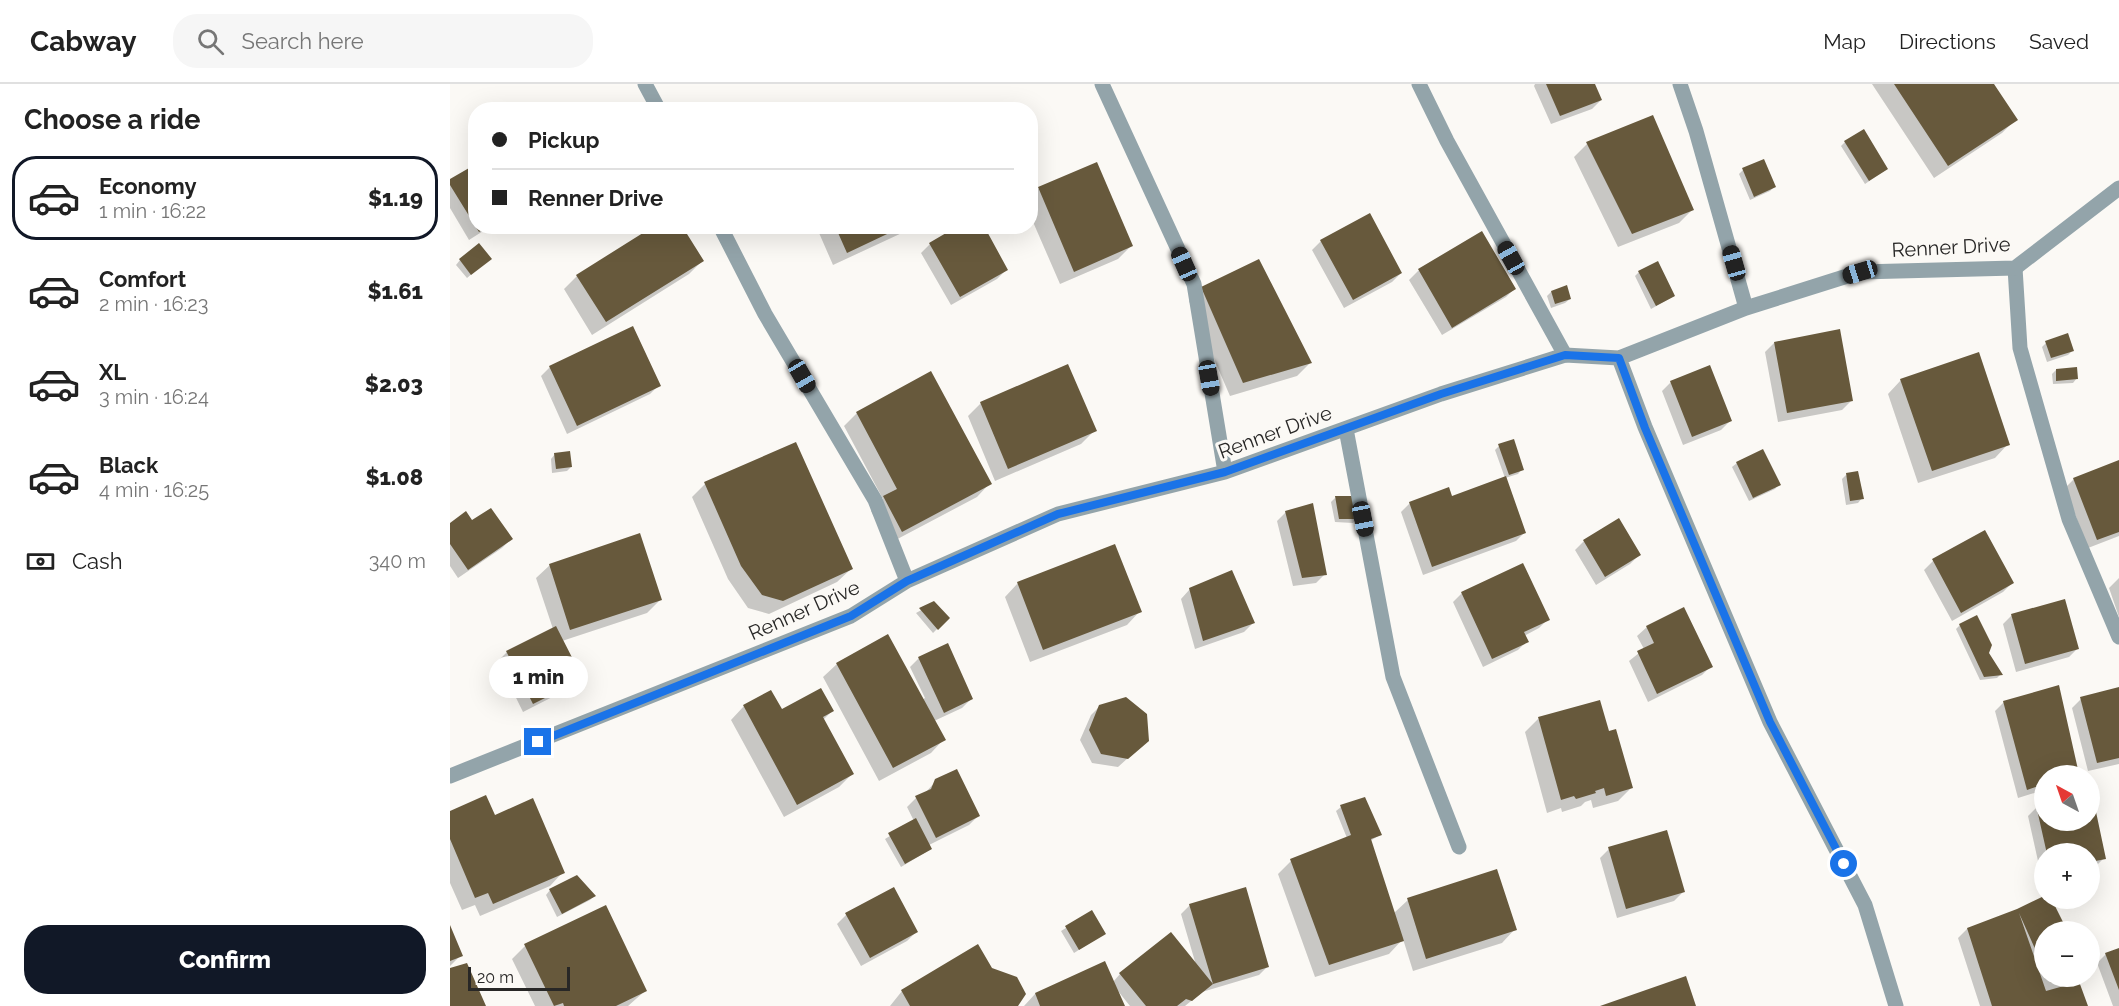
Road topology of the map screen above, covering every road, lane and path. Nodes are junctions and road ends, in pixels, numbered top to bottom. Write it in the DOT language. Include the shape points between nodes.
graph roads {
  1 [pos="645,84"];
  2 [pos="1102,84"];
  3 [pos="1419,84"];
  4 [pos="1680,84"];
  5 [pos="654,102"];
  6 [pos="2119,188"];
  7 [pos="724,234"];
  8 [pos="2015,268"];
  9 [pos="1746,308"];
  10 [pos="1565,355"];
  11 [pos="1619,358"];
  12 [pos="1346,429"];
  13 [pos="1225,472"];
  14 [pos="907,581"];
  15 [pos="2119,638"];
  16 [pos="450,776"];
  17 [pos="1459,847"];
  18 [pos="1896,1006"];
  1 -- 5 [label="street"];
  2 -- 13 [label="street" via="1194,284"];
  3 -- 10 [label="street"];
  4 -- 9 [label="street"];
  6 -- 8 [label="street, Renner Drive"];
  7 -- 14 [label="street" via="765,314 875,500"];
  8 -- 9 [label="street, Renner Drive" via="1860,272"];
  8 -- 15 [label="street" via="2020,348 2069,519"];
  9 -- 11 [label="street, Renner Drive"];
  10 -- 11 [label="street, Renner Drive"];
  10 -- 12 [label="street, Renner Drive"];
  11 -- 18 [label="street" via="1770,722 1865,904"];
  12 -- 13 [label="street, Renner Drive"];
  12 -- 17 [label="street" via="1393,677"];
  13 -- 14 [label="street, Renner Drive" via="1058,514"];
  14 -- 16 [label="street, Renner Drive" via="851,616"];
}
